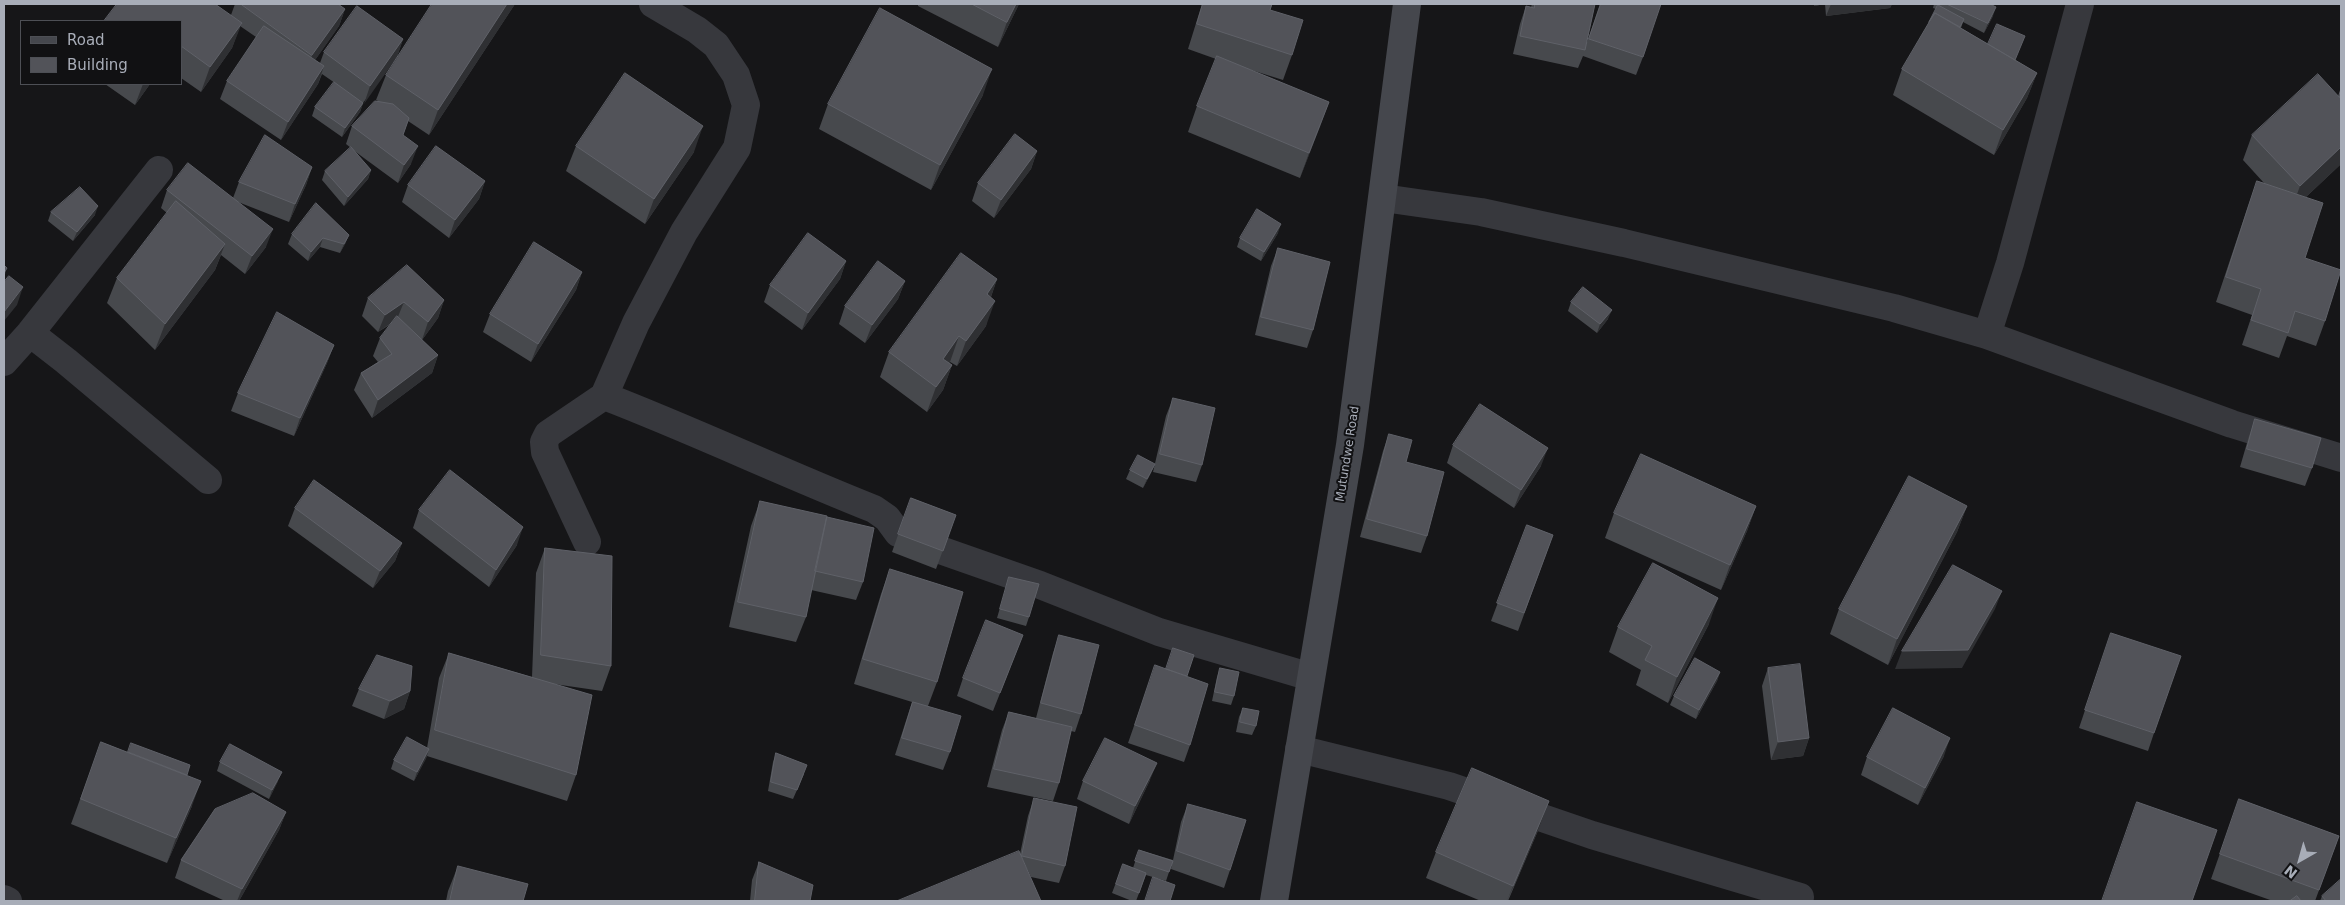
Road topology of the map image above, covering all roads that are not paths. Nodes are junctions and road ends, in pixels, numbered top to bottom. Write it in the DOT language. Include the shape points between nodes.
graph roads {
  1 [pos="653,4"];
  2 [pos="1408,4"];
  3 [pos="2080,4"];
  4 [pos="159,170"];
  5 [pos="1383,198"];
  6 [pos="30,333"];
  7 [pos="1987,335"];
  8 [pos="4,362"];
  9 [pos="604,396"];
  10 [pos="2341,458"];
  11 [pos="208,480"];
  12 [pos="898,534"];
  13 [pos="587,542"];
  14 [pos="943,551"];
  15 [pos="1311,677"];
  16 [pos="1299,749"];
  17 [pos="1800,898"];
  18 [pos="4,899"];
  19 [pos="8,901"];
  20 [pos="1274,901"];
  1 -- 9 [label="street" via="716,45 736,75 746,105 737,148 684,232 636,323"];
  2 -- 5 [label="main road, Mutundwe Road"];
  3 -- 7 [label="street" via="2010,263"];
  4 -- 6 [label="street"];
  5 -- 7 [label="street" via="1480,212 1624,243 1894,308"];
  5 -- 15 [label="main road, Mutundwe Road" via="1350,445"];
  6 -- 8 [label="street"];
  6 -- 11 [label="street"];
  7 -- 10 [label="street" via="2232,424"];
  9 -- 12 [label="street" via="874,509 887,518"];
  9 -- 13 [label="street" via="548,434 544,442 545,452"];
  14 -- 15 [label="street" via="1159,632"];
  15 -- 16 [label="main road, Mutundwe Road"];
  16 -- 17 [label="street" via="1449,786 1592,835"];
  16 -- 20 [label="main road, Mutundwe Road"];
  18 -- 19 [label="street"];
}
